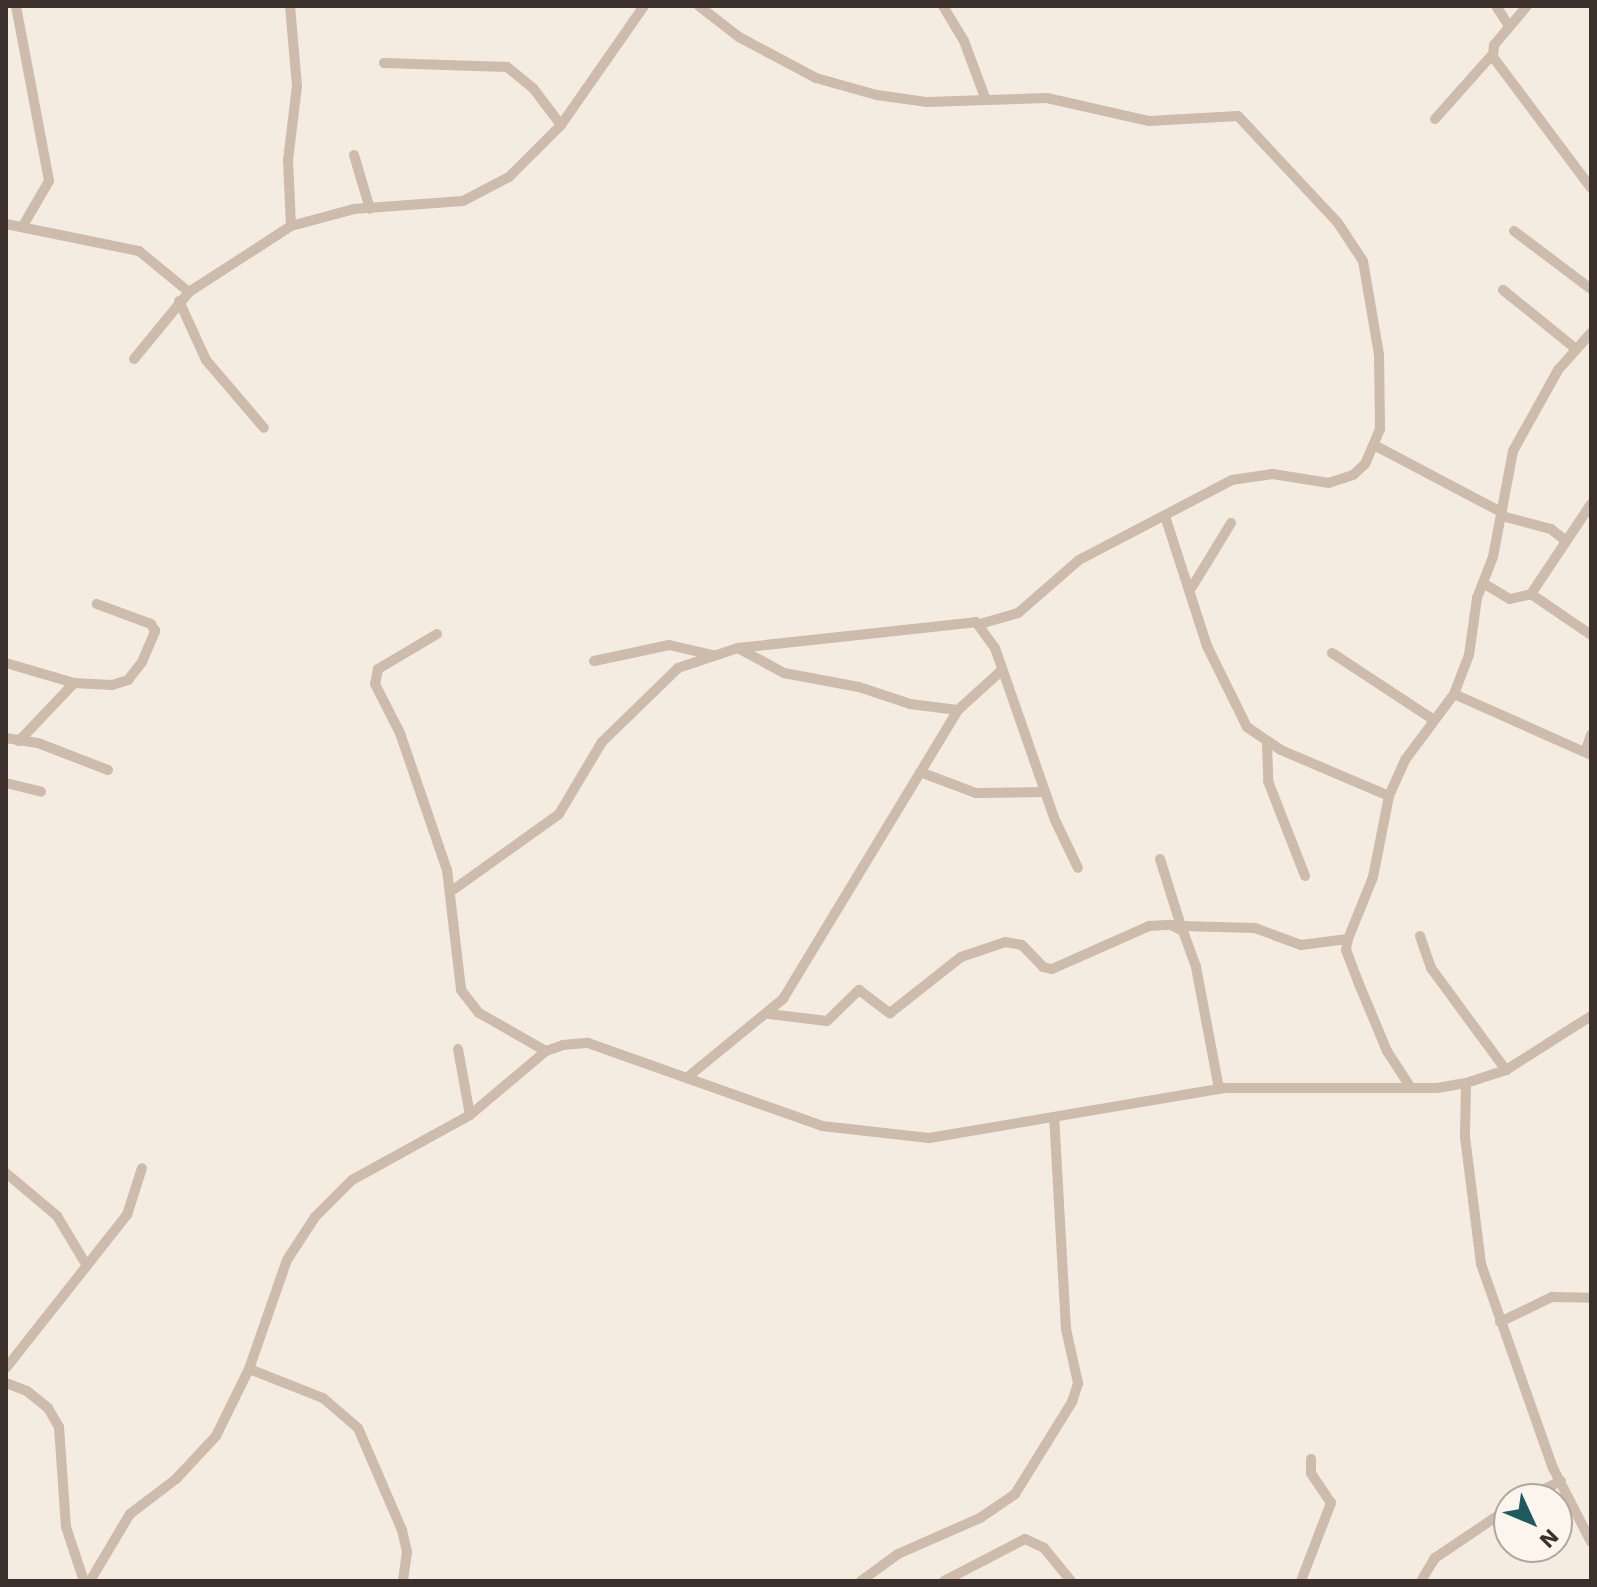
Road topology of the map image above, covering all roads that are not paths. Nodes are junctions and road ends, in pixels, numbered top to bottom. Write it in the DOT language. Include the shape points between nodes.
graph roads {
  1 [pos="16,6"];
  2 [pos="290,6"];
  3 [pos="644,6"];
  4 [pos="699,6"];
  5 [pos="943,6"];
  6 [pos="1496,6"];
  7 [pos="1527,6"];
  8 [pos="1509,26"];
  9 [pos="1493,54"];
  10 [pos="384,63"];
  11 [pos="986,100"];
  12 [pos="1435,119"];
  13 [pos="561,125"];
  14 [pos="354,155"];
  15 [pos="1591,188"];
  16 [pos="370,209"];
  17 [pos="6,224"];
  18 [pos="24,224"];
  19 [pos="291,226"];
  20 [pos="1514,231"];
  21 [pos="1591,289"];
  22 [pos="1503,290"];
  23 [pos="189,292"];
  24 [pos="179,301"];
  25 [pos="1591,333"];
  26 [pos="1576,349"];
  27 [pos="134,359"];
  28 [pos="264,428"];
  29 [pos="1374,445"];
  30 [pos="1591,504"];
  31 [pos="1501,514"];
  32 [pos="1165,516"];
  33 [pos="1231,523"];
  34 [pos="1566,541"];
  35 [pos="1483,583"];
  36 [pos="1192,587"];
  37 [pos="1531,594"];
  38 [pos="97,604"];
  39 [pos="982,623"];
  40 [pos="437,634"];
  41 [pos="1591,635"];
  42 [pos="738,648"];
  43 [pos="1332,653"];
  44 [pos="714,656"];
  45 [pos="594,661"];
  46 [pos="6,663"];
  47 [pos="1001,671"];
  48 [pos="74,683"];
  49 [pos="1454,694"];
  50 [pos="958,710"];
  51 [pos="1434,720"];
  52 [pos="1591,735"];
  53 [pos="6,738"];
  54 [pos="19,741"];
  55 [pos="1267,743"];
  56 [pos="1589,752"];
  57 [pos="108,770"];
  58 [pos="920,772"];
  59 [pos="6,783"];
  60 [pos="41,792"];
  61 [pos="1044,792"];
  62 [pos="1389,796"];
  63 [pos="1160,859"];
  64 [pos="1078,868"];
  65 [pos="1305,876"];
  66 [pos="453,890"];
  67 [pos="1182,928"];
  68 [pos="1420,936"];
  69 [pos="1348,939"];
  70 [pos="769,1014"];
  71 [pos="1591,1016"];
  72 [pos="458,1049"];
  73 [pos="546,1051"];
  74 [pos="1506,1070"];
  75 [pos="689,1076"];
  76 [pos="1466,1083"];
  77 [pos="1411,1088"];
  78 [pos="1219,1089"];
  79 [pos="470,1115"];
  80 [pos="1054,1117"];
  81 [pos="142,1168"];
  82 [pos="6,1173"];
  83 [pos="87,1266"];
  84 [pos="1591,1298"];
  85 [pos="1500,1322"];
  86 [pos="6,1368"];
  87 [pos="249,1369"];
  88 [pos="6,1383"];
  89 [pos="1311,1459"];
  90 [pos="1561,1481"];
  91 [pos="1557,1483"];
  92 [pos="1493,1519"];
  93 [pos="1591,1542"];
  94 [pos="87,1581"];
  95 [pos="403,1581"];
  96 [pos="861,1581"];
  97 [pos="944,1581"];
  98 [pos="1071,1581"];
  99 [pos="1301,1581"];
  100 [pos="1421,1581"];
  1 -- 18 [label="street" via="49,181"];
  2 -- 19 [label="street" via="297,86 288,160"];
  3 -- 13 [label="street"];
  4 -- 11 [label="street" via="739,37 816,78 926,102"];
  5 -- 11 [label="street" via="964,41"];
  6 -- 8 [label="street"];
  7 -- 8 [label="street"];
  8 -- 9 [label="street"];
  9 -- 12 [label="street"];
  9 -- 15 [label="street"];
  10 -- 13 [label="street" via="507,67 533,88"];
  11 -- 29 [label="street" via="1047,98 1149,121 1227,115 1247,124 1338,223 1363,261 1379,355 1380,429"];
  13 -- 16 [label="street" via="522,168 484,194 447,205"];
  14 -- 16 [label="street"];
  16 -- 19 [label="street" via="313,216"];
  17 -- 18 [label="street"];
  18 -- 23 [label="street" via="139,251"];
  19 -- 23 [label="street"];
  20 -- 21 [label="street"];
  22 -- 26 [label="street"];
  23 -- 24 [label="street"];
  24 -- 27 [label="street"];
  24 -- 28 [label="street" via="206,360"];
  25 -- 26 [label="street"];
  26 -- 31 [label="street" via="1522,431 1504,485"];
  29 -- 31 [label="street"];
  29 -- 32 [label="street" via="1353,475 1329,483 1251,474"];
  30 -- 34 [label="street"];
  31 -- 34 [label="street" via="1551,529"];
  31 -- 35 [label="street"];
  32 -- 36 [label="street"];
  32 -- 39 [label="street" via="1079,560 1018,613"];
  33 -- 36 [label="street"];
  34 -- 37 [label="street"];
  35 -- 37 [label="street" via="1510,599"];
  35 -- 49 [label="street" via="1473,642"];
  36 -- 55 [label="street" via="1207,646 1225,687 1247,727"];
  37 -- 41 [label="street"];
  38 -- 48 [label="street" via="151,624 155,631 128,680 112,685"];
  39 -- 42 [label="street"];
  39 -- 47 [label="street"];
  40 -- 66 [label="street" via="375,676"];
  42 -- 44 [label="street"];
  42 -- 50 [label="street" via="784,673 859,687 910,704"];
  43 -- 51 [label="street"];
  44 -- 45 [label="street" via="669,645"];
  44 -- 66 [label="street" via="669,673 602,742 559,814"];
  46 -- 48 [label="street"];
  47 -- 50 [label="street"];
  47 -- 61 [label="street"];
  48 -- 54 [label="street"];
  49 -- 51 [label="street"];
  49 -- 56 [label="street"];
  50 -- 58 [label="street"];
  51 -- 62 [label="street" via="1405,760"];
  52 -- 56 [label="street"];
  53 -- 54 [label="street"];
  54 -- 57 [label="street"];
  55 -- 62 [label="street"];
  55 -- 65 [label="street" via="1268,781"];
  58 -- 61 [label="street" via="976,793"];
  58 -- 70 [label="street" via="803,971"];
  59 -- 60 [label="street"];
  61 -- 64 [label="street"];
  62 -- 69 [label="street" via="1373,877"];
  63 -- 67 [label="street"];
  66 -- 73 [label="street" via="461,990 479,1013"];
  67 -- 69 [label="street" via="1255,928 1301,945"];
  67 -- 70 [label="street" via="1149,926 1052,969 1043,967 1022,945 1005,942 961,957 890,1013 859,990 827,1021"];
  67 -- 78 [label="street" via="1196,967"];
  68 -- 74 [label="street" via="1431,968"];
  69 -- 77 [label="street" via="1346,950 1387,1051"];
  70 -- 75 [label="street"];
  71 -- 74 [label="street"];
  72 -- 79 [label="street"];
  73 -- 75 [label="street" via="588,1043"];
  73 -- 79 [label="street"];
  74 -- 76 [label="street"];
  75 -- 80 [label="street" via="822,1126 856,1132 962,1136"];
  76 -- 77 [label="street"];
  76 -- 85 [label="street" via="1471,1203 1481,1264"];
  77 -- 78 [label="street"];
  78 -- 80 [label="street"];
  79 -- 87 [label="street" via="352,1180 315,1217 287,1260"];
  80 -- 96 [label="street" via="1066,1329 1078,1383 1072,1402 1015,1494 980,1518 898,1554"];
  81 -- 83 [label="street" via="127,1215"];
  82 -- 83 [label="street" via="57,1216"];
  83 -- 86 [label="street"];
  84 -- 85 [label="street" via="1552,1297"];
  85 -- 90 [label="street"];
  87 -- 94 [label="street" via="216,1436 176,1479 130,1514"];
  87 -- 95 [label="street" via="323,1398 358,1428 402,1530 407,1552"];
  88 -- 94 [label="street" via="48,1408 59,1427 66,1527"];
  89 -- 99 [label="street" via="1311,1473 1331,1503"];
  90 -- 91 [label="street"];
  90 -- 93 [label="street"];
  92 -- 100 [label="street" via="1435,1558"];
  97 -- 98 [label="street" via="1025,1539 1044,1548"];
}
